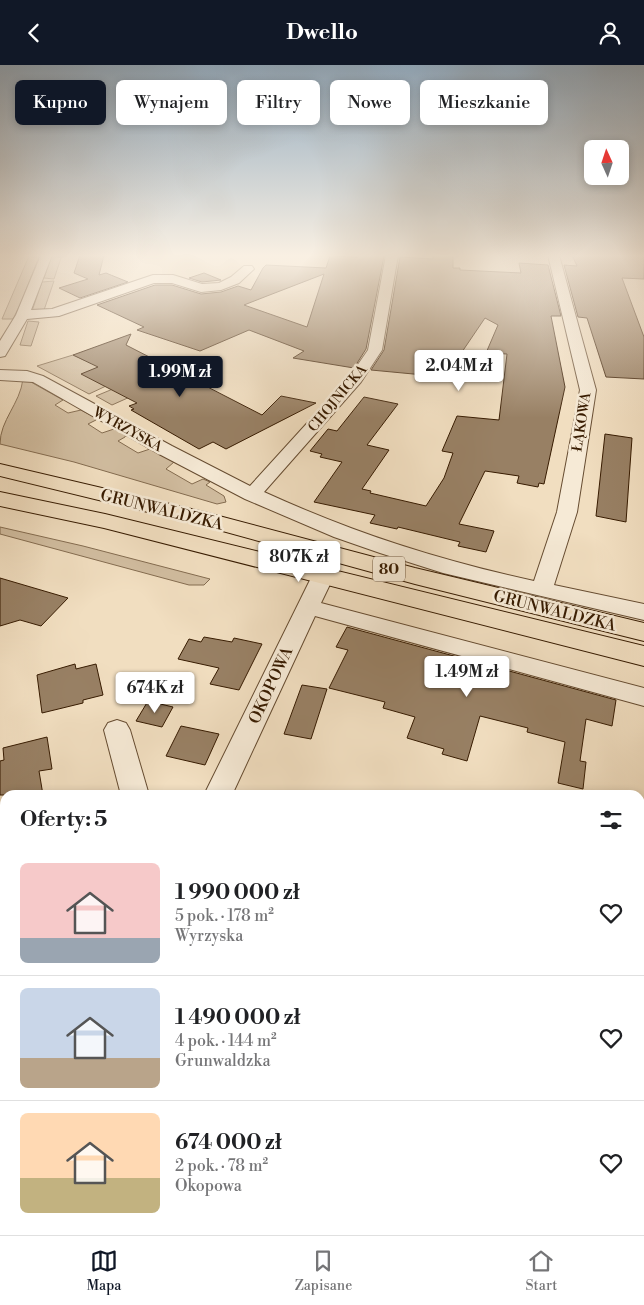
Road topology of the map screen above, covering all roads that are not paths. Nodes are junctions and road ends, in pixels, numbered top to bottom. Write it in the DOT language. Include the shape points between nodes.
graph roads {
  1 [pos="25,310"];
  2 [pos="64,310"];
  3 [pos="382,310"];
  4 [pos="568,310"];
  5 [pos="23,315"];
  6 [pos="5,336"];
  7 [pos="0,353"];
  8 [pos="0,375"];
  9 [pos="0,469"];
  10 [pos="252,495"];
  11 [pos="0,499"];
  12 [pos="323,576"];
  13 [pos="542,589"];
  14 [pos="308,607"];
  15 [pos="644,612"];
  16 [pos="644,632"];
  17 [pos="644,656"];
  18 [pos="644,697"];
  19 [pos="118,730"];
  20 [pos="133,790"];
  21 [pos="220,790"];
  1 -- 5 [label="street"];
  2 -- 5 [label="street"];
  3 -- 10 [label="street, CHOJNICKA" via="375,350 356,379"];
  4 -- 13 [label="street, ŁĄKOWA" via="588,390 567,512"];
  5 -- 6 [label="street"];
  6 -- 7 [label="street"];
  8 -- 10 [label="street, WYRZYSKA" via="38,379"];
  9 -- 16 [label="main road, GRUNWALDZKA / 80"];
  10 -- 13 [label="street, WYRZYSKA" via="388,549"];
  11 -- 12 [label="main road, GRUNWALDZKA / 80" via="105,521"];
  12 -- 14 [label="street, OKOPOWA"];
  12 -- 17 [label="main road, GRUNWALDZKA / 80"];
  13 -- 15 [label="street, WYRZYSKA"];
  14 -- 18 [label="street"];
  14 -- 21 [label="street, OKOPOWA"];
  19 -- 20 [label="street"];
}
